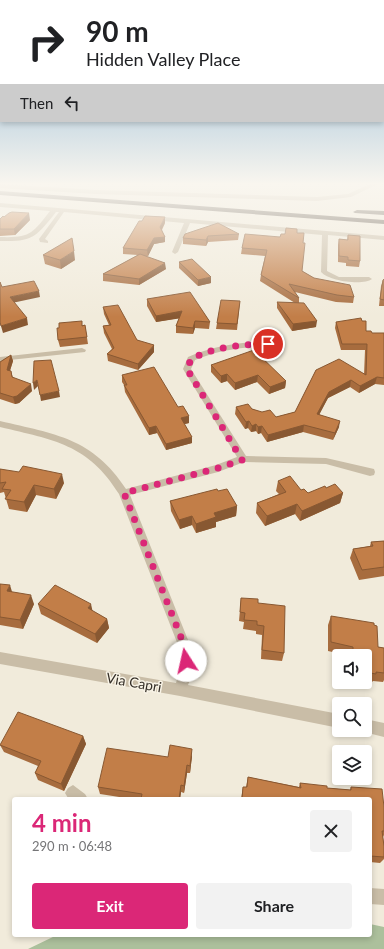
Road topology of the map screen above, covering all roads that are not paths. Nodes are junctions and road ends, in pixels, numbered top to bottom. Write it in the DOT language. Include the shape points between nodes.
graph roads {
  1 [pos="39,228"];
  2 [pos="49,228"];
  3 [pos="185,228"];
  4 [pos="271,228"];
  5 [pos="325,233"];
  6 [pos="384,238"];
  7 [pos="0,239"];
  8 [pos="46,242"];
  9 [pos="175,252"];
  10 [pos="369,279"];
  11 [pos="268,344"];
  12 [pos="82,350"];
  13 [pos="0,359"];
  14 [pos="0,424"];
  15 [pos="242,460"];
  16 [pos="370,472"];
  17 [pos="124,493"];
  18 [pos="0,658"];
  19 [pos="180,690"];
  20 [pos="332,720"];
  21 [pos="372,727"];
  22 [pos="384,730"];
  23 [pos="372,896"];
  24 [pos="384,897"];
  1 -- 7 [label="street" via="34,235 14,240"];
  2 -- 8 [label="street" via="42,239"];
  3 -- 9 [label="street"];
  4 -- 5 [label="street"];
  5 -- 6 [label="street"];
  5 -- 10 [label="street" via="324,272 329,277 338,279"];
  11 -- 15 [label="street" via="242,344 198,355 191,359 187,369"];
  12 -- 13 [label="street"];
  14 -- 17 [label="street" via="54,437 95,456 118,480"];
  15 -- 16 [label="street" via="326,461"];
  15 -- 17 [label="street"];
  17 -- 19 [label="street" via="186,650 186,672"];
  18 -- 19 [label="street, Via Capri"];
  19 -- 20 [label="street, Via Capri"];
  21 -- 22 [label="street"];
  23 -- 24 [label="street"];
}
